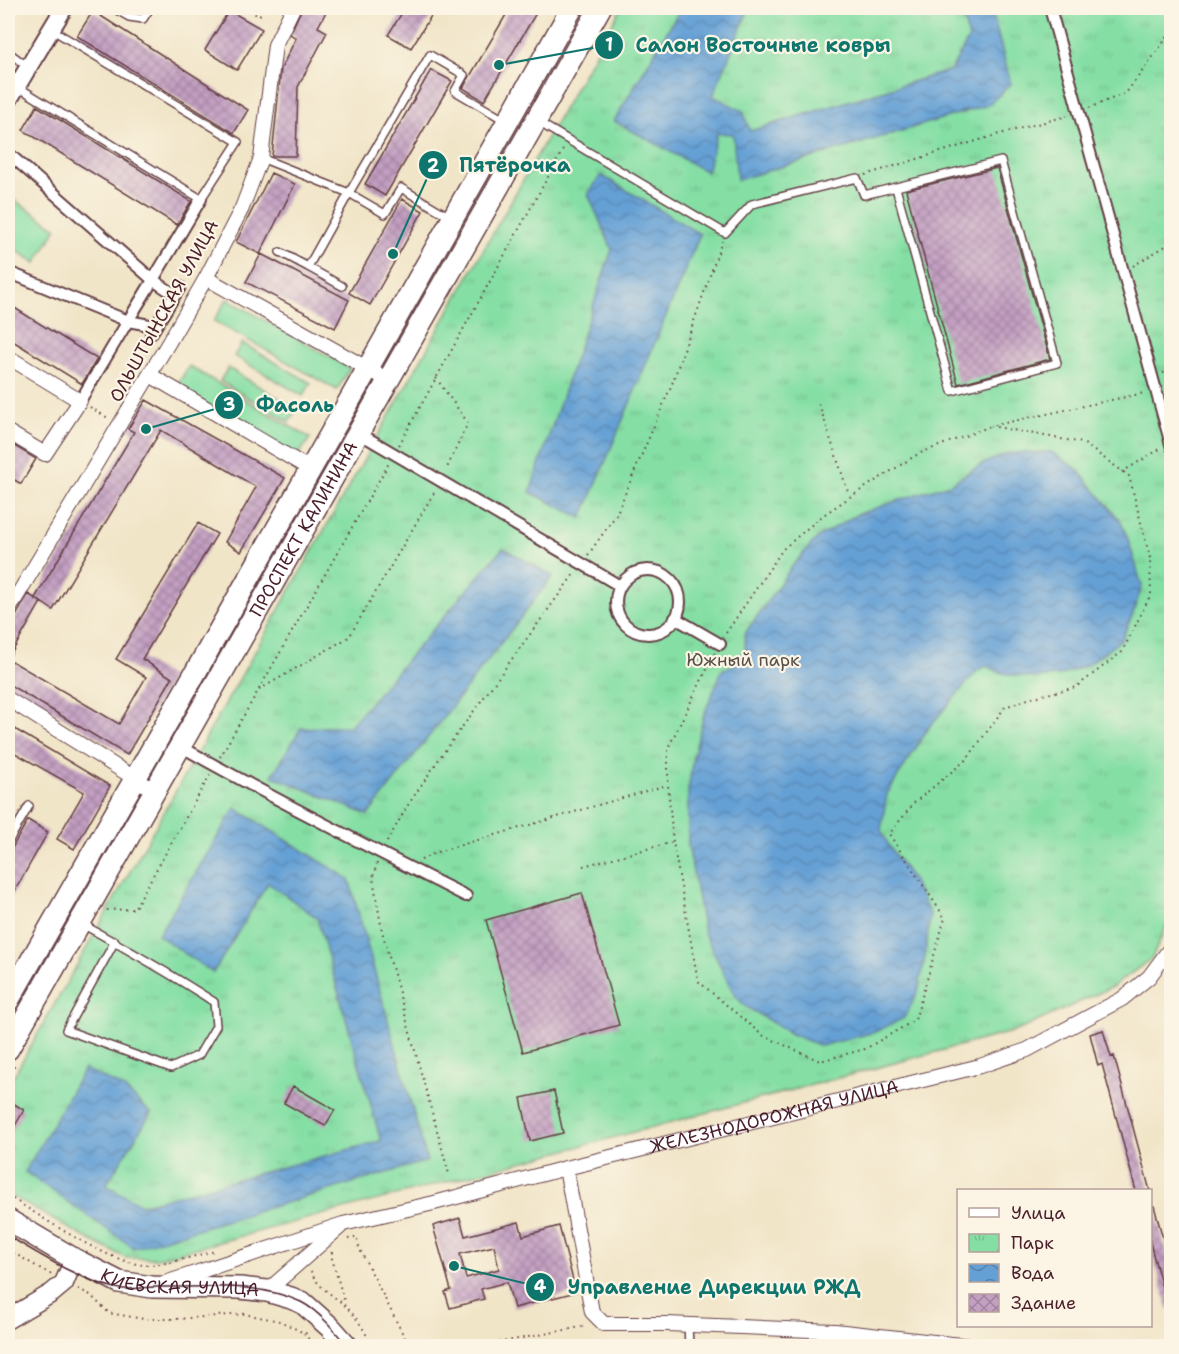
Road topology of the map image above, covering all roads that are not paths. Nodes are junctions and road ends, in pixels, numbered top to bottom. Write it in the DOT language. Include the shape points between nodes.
graph roads {
  1 [pos="64,8"];
  2 [pos="113,8"];
  3 [pos="150,8"];
  4 [pos="293,8"];
  5 [pos="572,8"];
  6 [pos="600,8"];
  7 [pos="1050,8"];
  8 [pos="51,29"];
  9 [pos="8,52"];
  10 [pos="28,66"];
  11 [pos="16,86"];
  12 [pos="8,101"];
  13 [pos="535,121"];
  14 [pos="507,122"];
  15 [pos="8,153"];
  16 [pos="261,158"];
  17 [pos="896,188"];
  18 [pos="350,193"];
  19 [pos="201,200"];
  20 [pos="452,218"];
  21 [pos="280,252"];
  22 [pos="308,267"];
  23 [pos="8,272"];
  24 [pos="206,278"];
  25 [pos="153,280"];
  26 [pos="342,286"];
  27 [pos="128,321"];
  28 [pos="8,357"];
  29 [pos="367,369"];
  30 [pos="150,375"];
  31 [pos="388,380"];
  32 [pos="80,402"];
  33 [pos="8,432"];
  34 [pos="357,432"];
  35 [pos="1171,445"];
  36 [pos="310,470"];
  37 [pos="620,586"];
  38 [pos="8,611"];
  39 [pos="675,618"];
  40 [pos="720,644"];
  41 [pos="8,699"];
  42 [pos="180,746"];
  43 [pos="135,779"];
  44 [pos="155,791"];
  45 [pos="29,806"];
  46 [pos="8,842"];
  47 [pos="466,896"];
  48 [pos="80,922"];
  49 [pos="115,941"];
  50 [pos="1172,946"];
  51 [pos="8,1001"];
  52 [pos="8,1049"];
  53 [pos="566,1168"];
  54 [pos="8,1220"];
  55 [pos="342,1224"];
  56 [pos="74,1259"];
  57 [pos="152,1287"];
  58 [pos="267,1291"];
  59 [pos="8,1319"];
  60 [pos="688,1324"];
  61 [pos="348,1347"];
  62 [pos="689,1347"];
  63 [pos="969,1347"];
  1 -- 8 [label="street"];
  2 -- 3 [label="lane" via="143,19"];
  4 -- 16 [label="street, ОЛЬШТЫНСКАЯ УЛИЦА" via="275,45"];
  5 -- 14 [label="main road, ПРОСПЕКТ КАЛИНИНА"];
  6 -- 13 [label="main road, ПРОСПЕКТ КАЛИНИНА"];
  7 -- 35 [label="street"];
  8 -- 10 [label="street"];
  8 -- 19 [label="lane" via="238,142"];
  9 -- 10 [label="lane"];
  10 -- 11 [label="street"];
  11 -- 12 [label="street"];
  11 -- 19 [label="lane"];
  13 -- 17 [label="lane" via="725,233 752,204 857,177 864,195"];
  13 -- 31 [label="main road, ПРОСПЕКТ КАЛИНИНА"];
  14 -- 18 [label="lane" via="455,91 464,75 430,55"];
  14 -- 20 [label="main road, ПРОСПЕКТ КАЛИНИНА"];
  15 -- 25 [label="street"];
  16 -- 18 [label="lane"];
  16 -- 24 [label="street, ОЛЬШТЫНСКАЯ УЛИЦА" via="242,208"];
  17 -- 17 [label="lane" via="1001,161 1057,363 952,391"];
  18 -- 20 [label="lane" via="385,214 401,188"];
  18 -- 22 [label="lane"];
  19 -- 25 [label="street"];
  20 -- 29 [label="main road, ПРОСПЕКТ КАЛИНИНА"];
  21 -- 22 [label="lane"];
  22 -- 26 [label="lane"];
  23 -- 27 [label="street"];
  24 -- 29 [label="street"];
  24 -- 30 [label="street, ОЛЬШТЫНСКАЯ УЛИЦА"];
  25 -- 27 [label="street"];
  25 -- 27 [label="street" via="177,291 153,330"];
  27 -- 32 [label="street"];
  28 -- 32 [label="street"];
  29 -- 31 [label="street"];
  29 -- 36 [label="main road, ПРОСПЕКТ КАЛИНИНА"];
  30 -- 36 [label="street"];
  30 -- 38 [label="street, ОЛЬШТЫНСКАЯ УЛИЦА"];
  31 -- 34 [label="main road, ПРОСПЕКТ КАЛИНИНА"];
  32 -- 33 [label="street" via="45,454"];
  34 -- 37 [label="street"];
  34 -- 42 [label="main road, ПРОСПЕКТ КАЛИНИНА"];
  36 -- 43 [label="main road, ПРОСПЕКТ КАЛИНИНА"];
  37 -- 39 [label="street" via="617,610 631,629 656,633"];
  37 -- 39 [label="street" via="642,571 668,577 678,592 679,610"];
  39 -- 40 [label="street"];
  41 -- 43 [label="street"];
  42 -- 44 [label="main road, ПРОСПЕКТ КАЛИНИНА"];
  42 -- 47 [label="street" via="368,848"];
  43 -- 44 [label="street"];
  43 -- 51 [label="main road, ПРОСПЕКТ КАЛИНИНА"];
  44 -- 48 [label="main road, ПРОСПЕКТ КАЛИНИНА"];
  45 -- 46 [label="lane"];
  48 -- 49 [label="lane"];
  48 -- 52 [label="main road, ПРОСПЕКТ КАЛИНИНА"];
  49 -- 49 [label="lane" via="214,1002 216,1026 199,1055 171,1068 66,1030"];
  50 -- 53 [label="street, ЖЕЛЕЗНОДОРОЖНАЯ УЛИЦА" via="1149,977 1122,999 1027,1050 980,1066"];
  53 -- 55 [label="street, ЖЕЛЕЗНОДОРОЖНАЯ УЛИЦА"];
  53 -- 60 [label="street" via="592,1312 604,1324"];
  54 -- 56 [label="main road, КИЕВСКАЯ УЛИЦА"];
  55 -- 57 [label="street, ЖЕЛЕЗНОДОРОЖНАЯ УЛИЦА"];
  55 -- 58 [label="street, ЖЕЛЕЗНОДОРОЖНАЯ УЛИЦА"];
  56 -- 57 [label="main road, КИЕВСКАЯ УЛИЦА" via="119,1282"];
  56 -- 59 [label="main road" via="64,1283"];
  57 -- 58 [label="main road, КИЕВСКАЯ УЛИЦА"];
  58 -- 61 [label="main road, КИЕВСКАЯ УЛИЦА" via="303,1303"];
  60 -- 62 [label="lane"];
  60 -- 63 [label="street" via="835,1331"];
}
